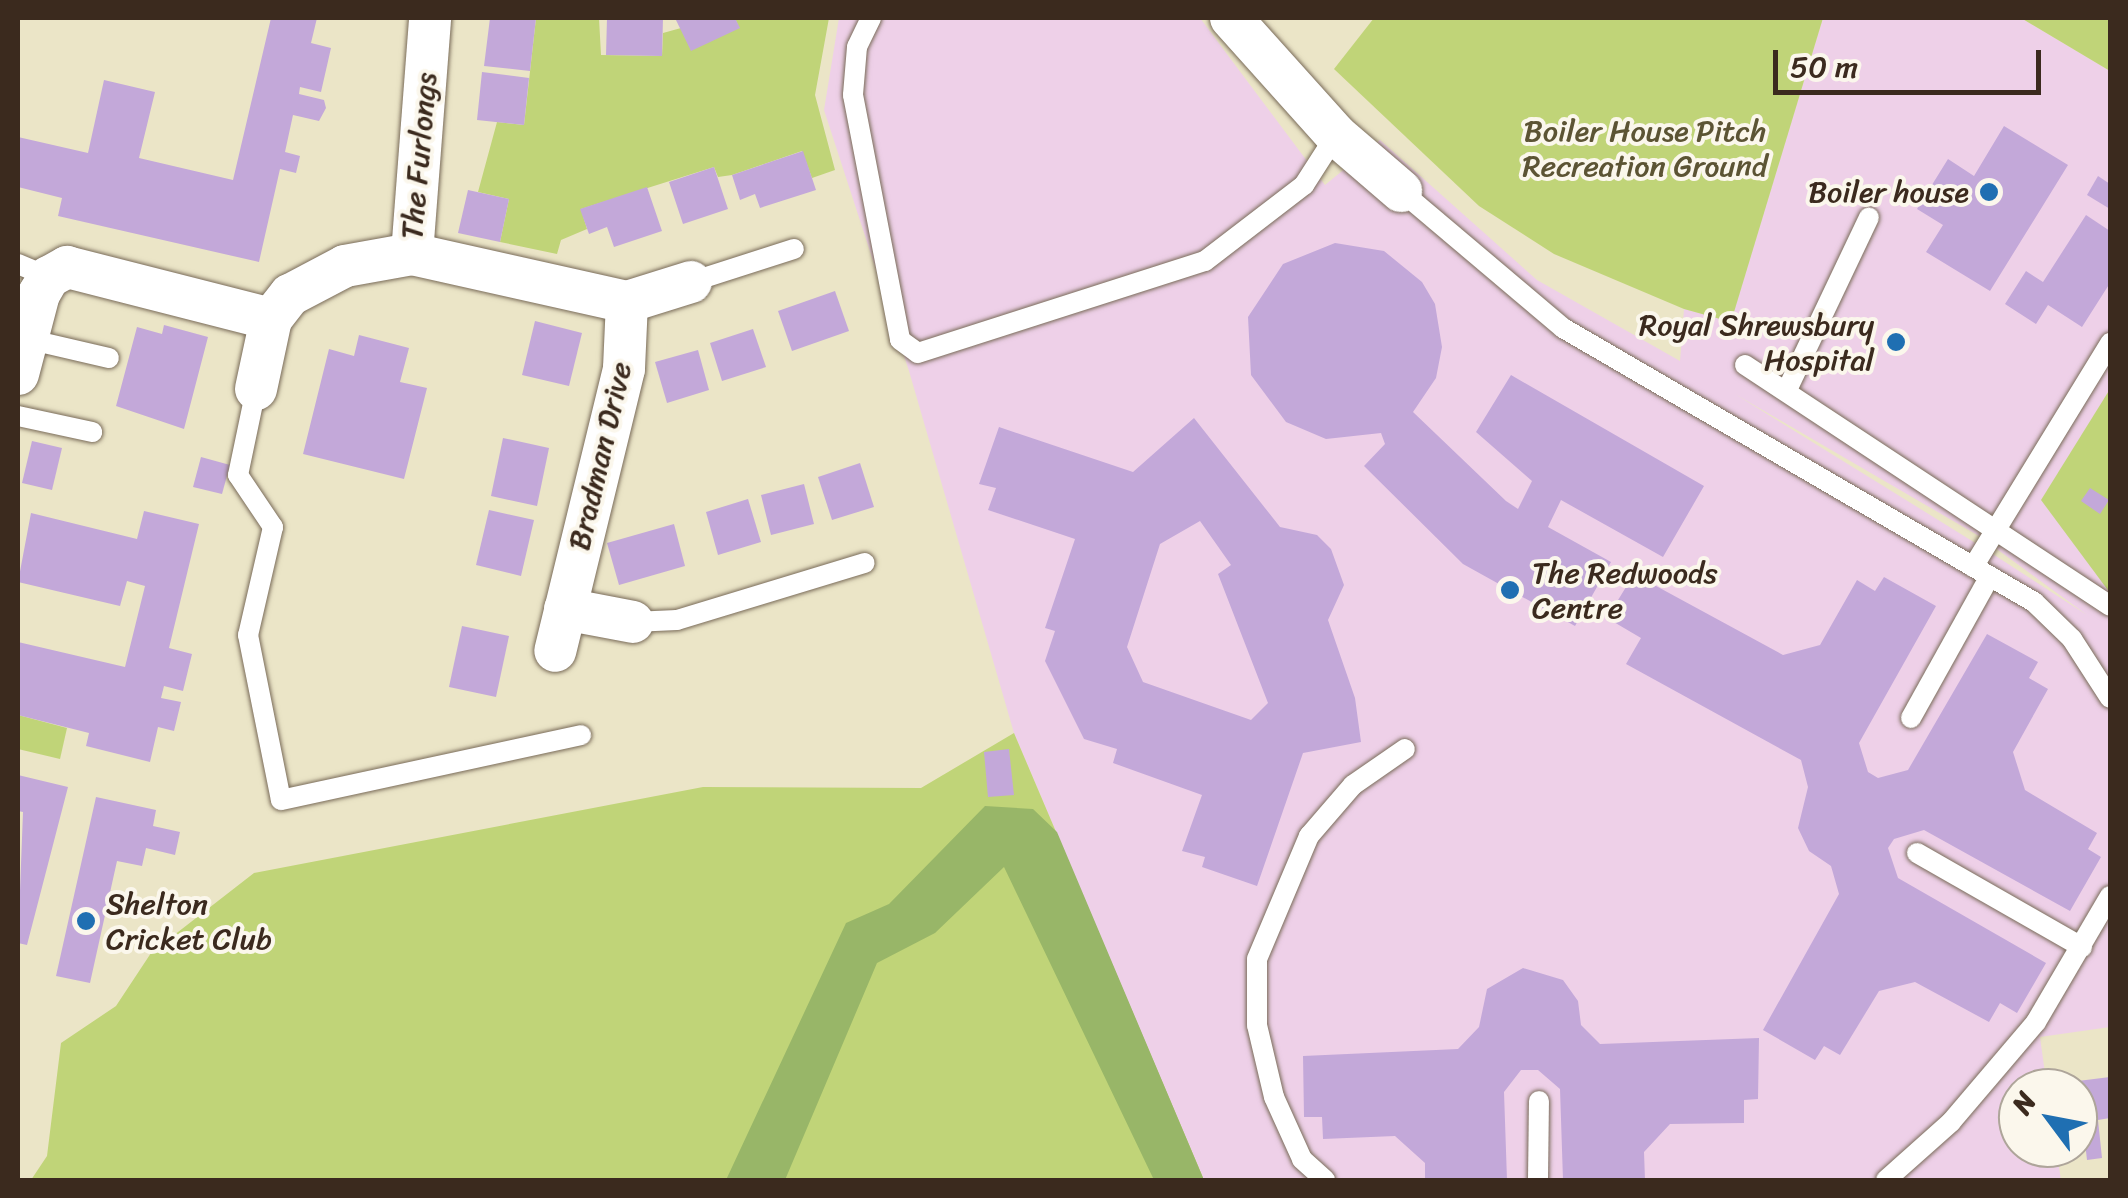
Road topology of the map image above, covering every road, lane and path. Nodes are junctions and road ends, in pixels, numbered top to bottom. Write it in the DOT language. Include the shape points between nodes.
graph roads {
  1 [pos="430,18"];
  2 [pos="870,18"];
  3 [pos="1231,18"];
  4 [pos="1336,135"];
  5 [pos="1401,190"];
  6 [pos="1869,217"];
  7 [pos="794,249"];
  8 [pos="412,254"];
  9 [pos="33,271"];
  10 [pos="691,282"];
  11 [pos="627,302"];
  12 [pos="271,318"];
  13 [pos="2110,343"];
  14 [pos="22,356"];
  15 [pos="109,358"];
  16 [pos="1746,364"];
  17 [pos="256,389"];
  18 [pos="1787,390"];
  19 [pos="18,416"];
  20 [pos="92,432"];
  21 [pos="1996,529"];
  22 [pos="865,562"];
  23 [pos="1981,572"];
  24 [pos="2110,606"];
  25 [pos="565,609"];
  26 [pos="633,622"];
  27 [pos="555,651"];
  28 [pos="2110,698"];
  29 [pos="1912,718"];
  30 [pos="582,735"];
  31 [pos="1405,749"];
  32 [pos="1917,853"];
  33 [pos="2110,896"];
  34 [pos="2082,947"];
  35 [pos="1539,1101"];
  36 [pos="1325,1180"];
  37 [pos="1538,1180"];
  38 [pos="1886,1180"];
  1 -- 8 [label="street, The Furlongs"];
  2 -- 4 [label="lane" via="857,46 853,95 900,340 918,352 1205,261 1304,185"];
  3 -- 4 [label="street"];
  4 -- 5 [label="street"];
  5 -- 23 [label="lane" via="1563,328"];
  6 -- 18 [label="lane"];
  7 -- 10 [label="lane"];
  8 -- 11 [label="street"];
  8 -- 12 [label="street, The Furlongs" via="344,266 290,295"];
  9 -- 12 [label="street" via="68,267"];
  9 -- 14 [label="street"];
  10 -- 11 [label="street"];
  11 -- 25 [label="street, Bradman Drive" via="624,369"];
  12 -- 17 [label="street"];
  13 -- 21 [label="lane"];
  14 -- 15 [label="lane"];
  16 -- 18 [label="lane"];
  17 -- 30 [label="lane" via="238,476 274,527 248,634 281,800"];
  18 -- 21 [label="lane"];
  19 -- 20 [label="lane"];
  21 -- 23 [label="lane"];
  21 -- 24 [label="lane"];
  22 -- 26 [label="lane" via="677,620"];
  23 -- 28 [label="lane" via="2034,602 2072,639"];
  23 -- 29 [label="lane"];
  25 -- 26 [label="street"];
  25 -- 27 [label="street, Bradman Drive"];
  31 -- 36 [label="lane" via="1353,785 1309,836 1257,959 1258,1025 1274,1097 1302,1158"];
  32 -- 34 [label="lane"];
  33 -- 34 [label="lane"];
  34 -- 38 [label="lane" via="1986,1084"];
  35 -- 37 [label="lane"];
}
